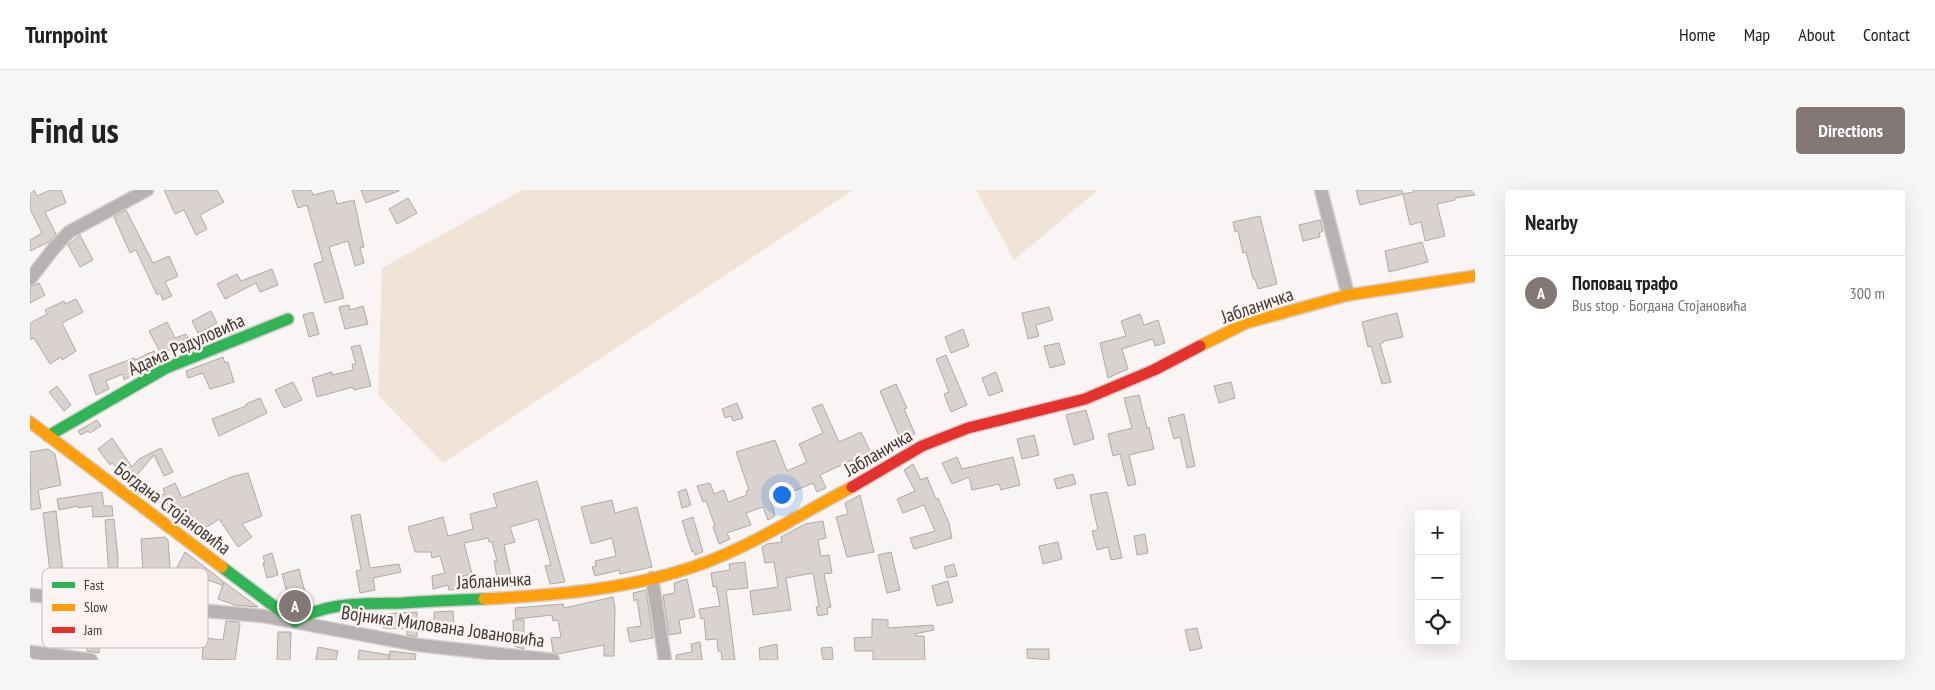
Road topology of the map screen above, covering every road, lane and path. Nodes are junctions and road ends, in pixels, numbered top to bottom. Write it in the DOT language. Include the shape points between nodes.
graph roads {
  1 [pos="147,190"];
  2 [pos="1321,190"];
  3 [pos="1475,276"];
  4 [pos="30,279"];
  5 [pos="1348,295"];
  6 [pos="288,319"];
  7 [pos="30,422"];
  8 [pos="48,436"];
  9 [pos="652,578"];
  10 [pos="208,611"];
  11 [pos="295,622"];
  12 [pos="30,652"];
  13 [pos="90,660"];
  14 [pos="553,660"];
  15 [pos="665,660"];
  1 -- 4 [label="street" via="69,232"];
  2 -- 5 [label="street"];
  3 -- 5 [label="street, Јабланичка"];
  5 -- 9 [label="street, Јабланичка" via="1246,323 1154,370 1085,399 948,435 922,446 751,541 704,563"];
  6 -- 8 [label="street, Адама Радуловића" via="166,368"];
  7 -- 8 [label="street, Богдана Стојановића"];
  8 -- 11 [label="street, Богдана Стојановића"];
  9 -- 11 [label="street, Јабланичка" via="538,596 352,605 318,611"];
  9 -- 15 [label="street"];
  10 -- 11 [label="street, Војника Милована Јовановића"];
  11 -- 14 [label="street, Војника Милована Јовановића" via="418,646"];
  12 -- 13 [label="street"];
}
